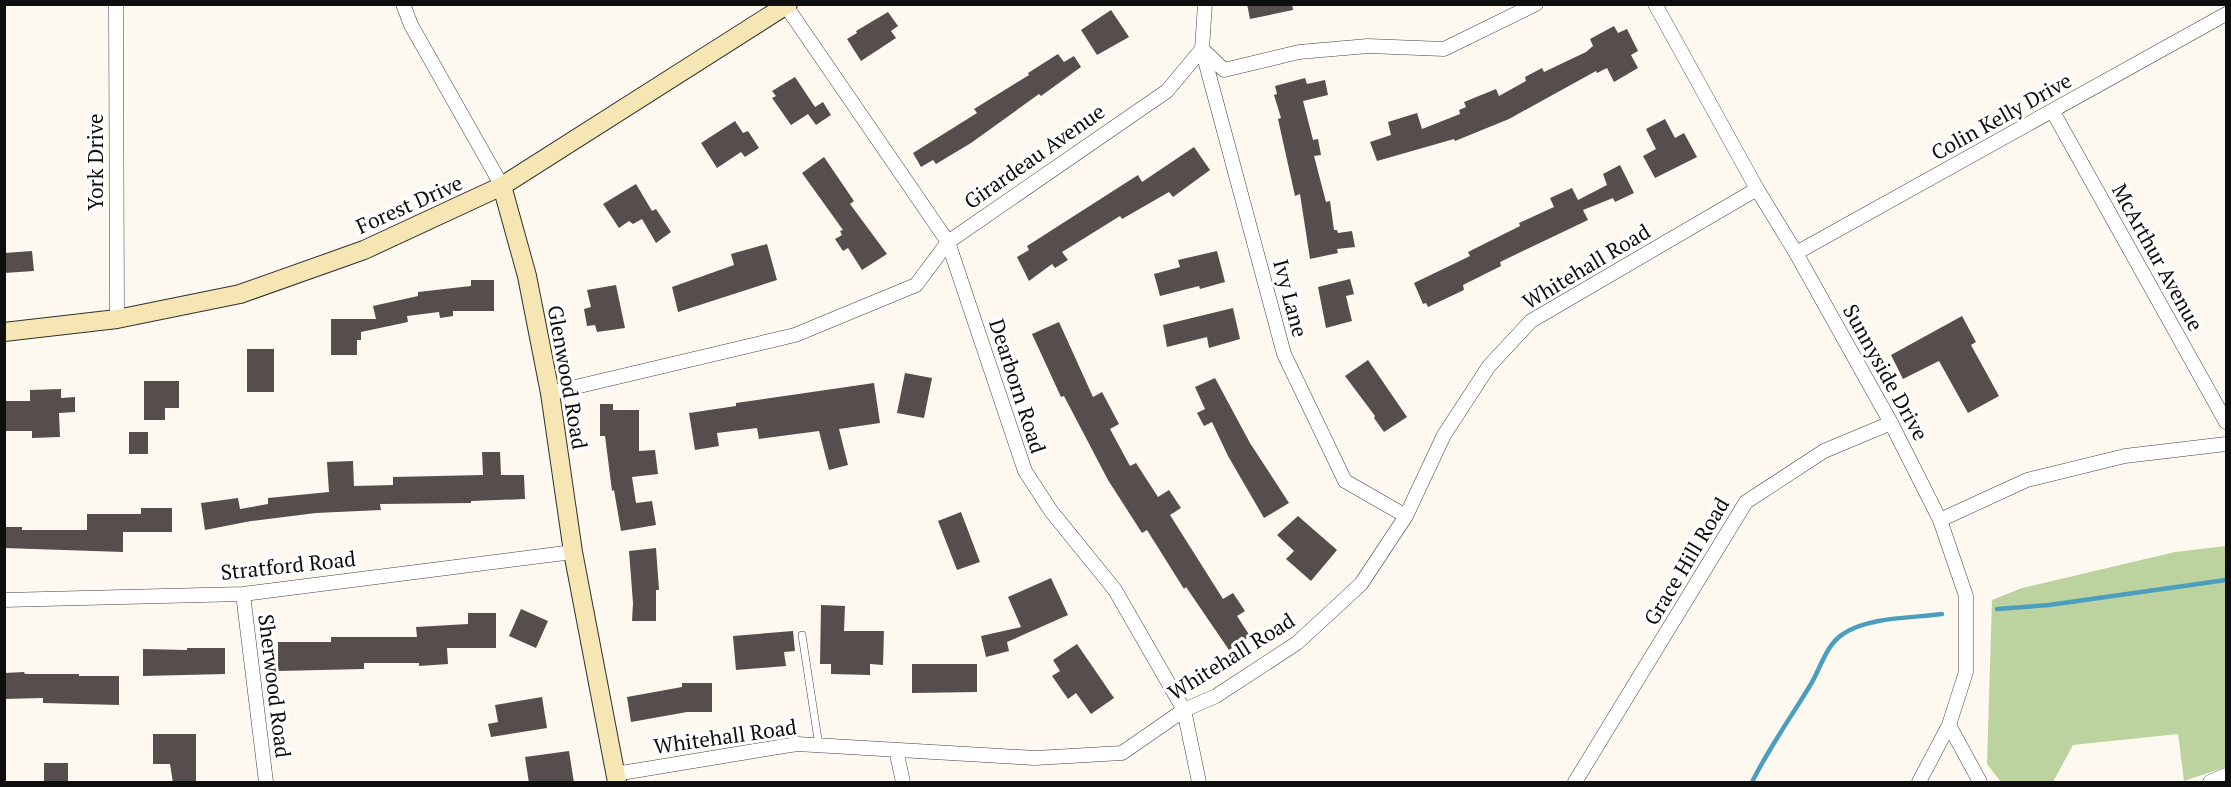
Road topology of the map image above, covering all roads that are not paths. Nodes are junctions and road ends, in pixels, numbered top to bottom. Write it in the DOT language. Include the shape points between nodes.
graph roads {
  1 [pos="402,4"];
  2 [pos="1205,4"];
  3 [pos="1536,4"];
  4 [pos="1655,4"];
  5 [pos="120,5"];
  6 [pos="787,5"];
  7 [pos="2226,14"];
  8 [pos="1202,49"];
  9 [pos="2053,112"];
  10 [pos="502,186"];
  11 [pos="1757,189"];
  12 [pos="948,242"];
  13 [pos="1796,253"];
  14 [pos="117,320"];
  15 [pos="4,332"];
  16 [pos="550,393"];
  17 [pos="2226,422"];
  18 [pos="1892,423"];
  19 [pos="2226,444"];
  20 [pos="1406,516"];
  21 [pos="1940,519"];
  22 [pos="573,552"];
  23 [pos="243,594"];
  24 [pos="4,600"];
  25 [pos="802,635"];
  26 [pos="1184,710"];
  27 [pos="1949,725"];
  28 [pos="819,746"];
  29 [pos="896,750"];
  30 [pos="2226,775"];
  31 [pos="616,778"];
  32 [pos="266,783"];
  33 [pos="903,783"];
  34 [pos="1199,783"];
  35 [pos="1575,783"];
  36 [pos="1919,783"];
  37 [pos="1980,783"];
  38 [pos="2210,783"];
  1 -- 10 [label="street, Glenwood Road"];
  2 -- 8 [label="street, Ivy Lane"];
  3 -- 8 [label="street" via="1443,49 1368,46 1299,52 1224,70"];
  4 -- 11 [label="street, Sunnyside Drive"];
  5 -- 14 [label="street, York Drive"];
  6 -- 10 [label="main road, Forest Drive"];
  6 -- 12 [label="street, Dearborn Road"];
  7 -- 9 [label="street, Colin Kelly Drive"];
  8 -- 12 [label="street, Girardeau Avenue" via="1167,91"];
  8 -- 20 [label="street, Ivy Lane" via="1284,354 1345,481"];
  9 -- 13 [label="street, Colin Kelly Drive"];
  9 -- 17 [label="street, McArthur Avenue"];
  10 -- 14 [label="main road, Forest Drive" via="364,250 240,294"];
  10 -- 16 [label="main road, Glenwood Road" via="527,276"];
  11 -- 13 [label="street, Sunnyside Drive"];
  11 -- 20 [label="street, Whitehall Road" via="1531,321 1489,366 1444,435"];
  12 -- 16 [label="street, Girardeau Avenue" via="916,285 795,335"];
  12 -- 26 [label="street, Dearborn Road" via="1024,471 1115,590"];
  13 -- 18 [label="street, Sunnyside Drive"];
  14 -- 15 [label="main road, Forest Drive"];
  16 -- 22 [label="main road, Glenwood Road"];
  18 -- 21 [label="street, Sunnyside Drive"];
  18 -- 35 [label="street, Grace Hill Road" via="1824,451 1746,502"];
  19 -- 21 [label="street" via="2125,456 2027,480"];
  20 -- 26 [label="street, Whitehall Road" via="1360,584 1297,643 1216,696"];
  21 -- 27 [label="street, Sunnyside Drive" via="1966,596 1966,672"];
  22 -- 23 [label="street, Stratford Road"];
  22 -- 31 [label="main road, Glenwood Road"];
  23 -- 24 [label="street, Stratford Road"];
  23 -- 32 [label="street, Sherwood Road"];
  25 -- 28 [label="lane"];
  26 -- 29 [label="street, Whitehall Road" via="1122,753 1035,758"];
  26 -- 34 [label="street, Dearborn Road"];
  27 -- 36 [label="street, Sunnyside Drive"];
  27 -- 37 [label="street"];
  28 -- 29 [label="street, Whitehall Road"];
  28 -- 31 [label="street, Whitehall Road" via="797,744"];
  29 -- 33 [label="street"];
  30 -- 38 [label="street"];
}
